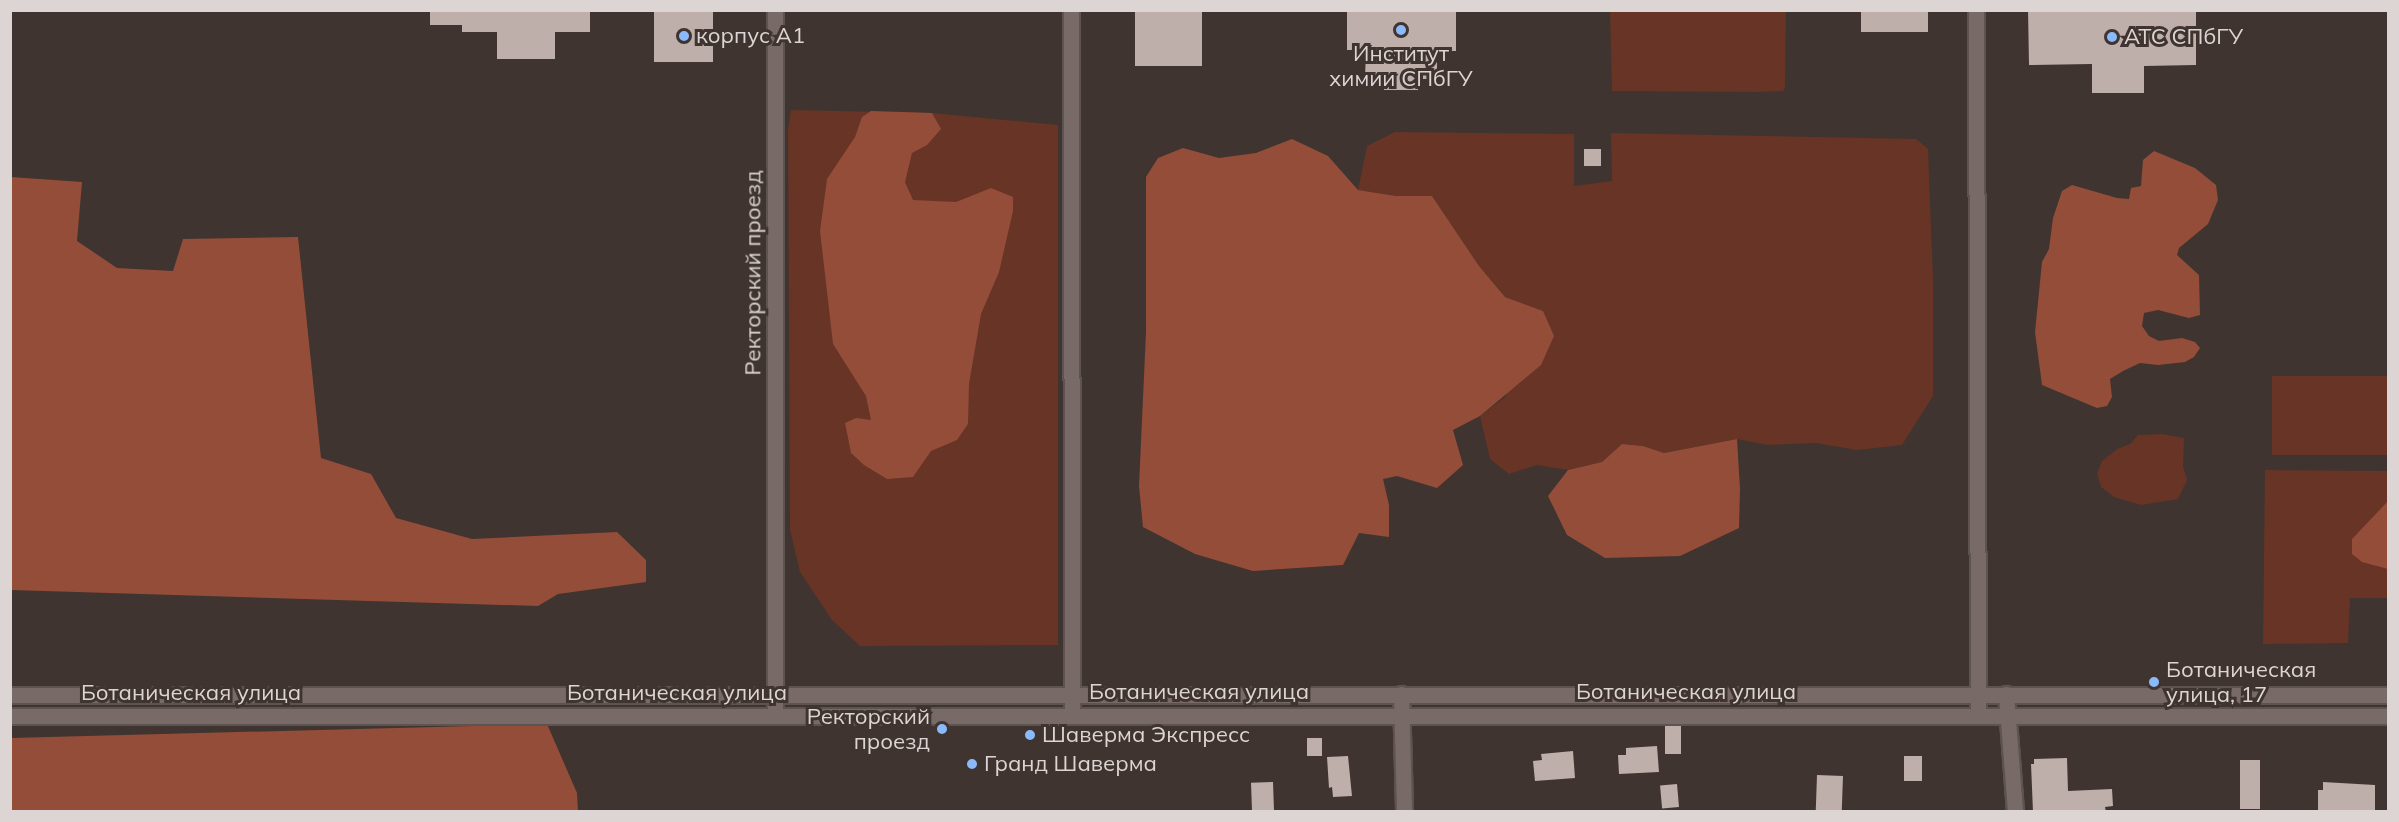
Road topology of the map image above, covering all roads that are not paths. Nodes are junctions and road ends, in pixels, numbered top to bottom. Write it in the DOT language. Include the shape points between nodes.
graph roads {
  1 [pos="775,10"];
  2 [pos="1071,10"];
  3 [pos="1976,10"];
  4 [pos="1073,693"];
  5 [pos="775,694"];
  6 [pos="1401,694"];
  7 [pos="1978,694"];
  8 [pos="2006,694"];
  9 [pos="10,695"];
  10 [pos="2388,695"];
  11 [pos="1401,714"];
  12 [pos="776,715"];
  13 [pos="1072,715"];
  14 [pos="1978,715"];
  15 [pos="2007,715"];
  16 [pos="10,716"];
  17 [pos="2388,716"];
  18 [pos="1404,812"];
  19 [pos="2015,812"];
  1 -- 5 [label="street, Ректорский проезд"];
  2 -- 4 [label="street"];
  3 -- 7 [label="street"];
  4 -- 5 [label="street, Ботаническая улица"];
  4 -- 6 [label="street, Ботаническая улица"];
  4 -- 13 [label="street"];
  5 -- 9 [label="street, Ботаническая улица"];
  5 -- 12 [label="street, Ректорский проезд"];
  6 -- 7 [label="street, Ботаническая улица"];
  6 -- 11 [label="street"];
  7 -- 8 [label="street, Ботаническая улица"];
  7 -- 14 [label="street"];
  8 -- 10 [label="street, Ботаническая улица"];
  8 -- 15 [label="street"];
  11 -- 13 [label="street, Ботаническая улица"];
  11 -- 14 [label="street, Ботаническая улица"];
  11 -- 18 [label="street"];
  12 -- 13 [label="street, Ботаническая улица"];
  12 -- 16 [label="street, Ботаническая улица"];
  14 -- 15 [label="street, Ботаническая улица"];
  15 -- 17 [label="street, Ботаническая улица"];
  15 -- 19 [label="street"];
}
